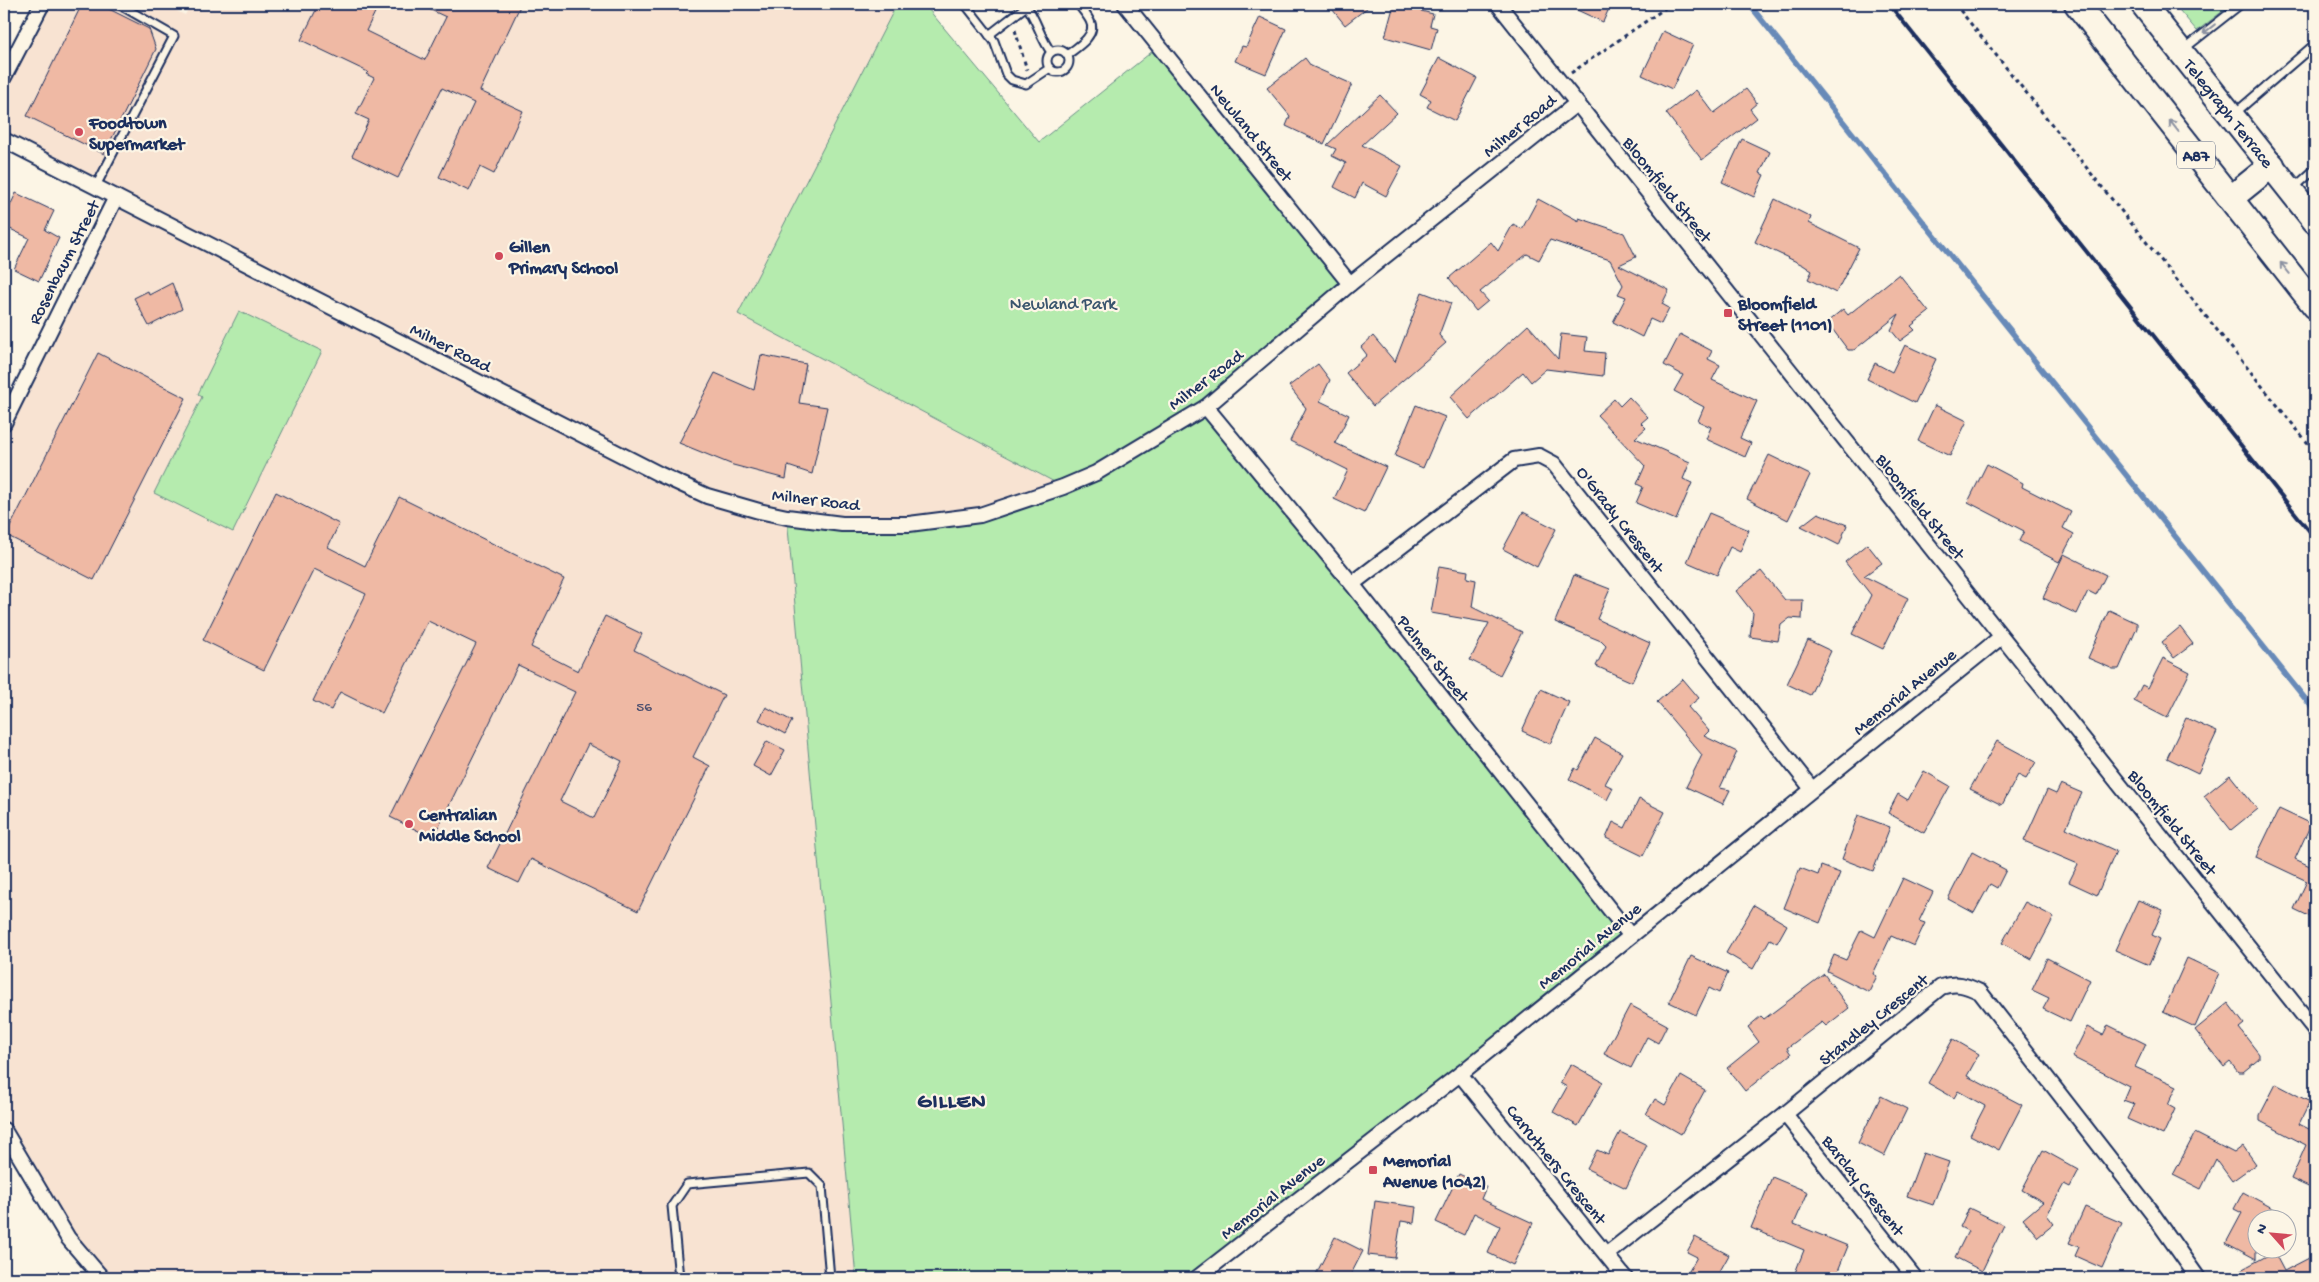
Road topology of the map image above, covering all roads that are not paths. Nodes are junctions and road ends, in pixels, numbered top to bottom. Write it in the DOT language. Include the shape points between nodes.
graph roads {
  1 [pos="42,4"];
  2 [pos="118,4"];
  3 [pos="965,4"];
  4 [pos="1027,4"];
  5 [pos="1078,4"];
  6 [pos="1126,4"];
  7 [pos="1498,4"];
  8 [pos="2077,4"];
  9 [pos="2143,4"];
  10 [pos="2239,5"];
  11 [pos="989,35"];
  12 [pos="2315,44"];
  13 [pos="1051,52"];
  14 [pos="2181,52"];
  15 [pos="1067,55"];
  16 [pos="1050,68"];
  17 [pos="4,77"];
  18 [pos="1576,104"];
  19 [pos="2232,116"];
  20 [pos="4,140"];
  21 [pos="2272,166"];
  22 [pos="2315,169"];
  23 [pos="96,186"];
  24 [pos="2291,190"];
  25 [pos="116,197"];
  26 [pos="2231,198"];
  27 [pos="2315,221"];
  28 [pos="1350,284"];
  29 [pos="2315,306"];
  30 [pos="1206,407"];
  31 [pos="4,423"];
  32 [pos="1352,584"];
  33 [pos="2001,637"];
  34 [pos="1812,790"];
  35 [pos="1630,935"];
  36 [pos="2315,1030"];
  37 [pos="1460,1074"];
  38 [pos="1785,1114"];
  39 [pos="4,1130"];
  40 [pos="1607,1254"];
  41 [pos="102,1278"];
  42 [pos="679,1278"];
  43 [pos="830,1278"];
  44 [pos="1197,1278"];
  45 [pos="1625,1278"];
  46 [pos="1915,1278"];
  47 [pos="2198,1278"];
  1 -- 17 [label="street"];
  2 -- 23 [label="lane" via="174,36"];
  3 -- 11 [label="lane"];
  4 -- 11 [label="lane"];
  4 -- 13 [label="lane"];
  5 -- 15 [label="lane" via="1092,28 1088,37"];
  6 -- 28 [label="street, Newland Street"];
  7 -- 18 [label="street, Bloomfield Street"];
  26 -- 8 [label="highway, A87, one-way"];
  9 -- 14 [label="highway, Telegraph Terrace"];
  10 -- 14 [label="lane, one-way"];
  11 -- 16 [label="lane" via="1009,77 1022,84"];
  12 -- 19 [label="lane"];
  13 -- 15 [label="lane" via="1062,50"];
  13 -- 16 [label="lane" via="1048,58"];
  14 -- 19 [label="highway, Telegraph Terrace"];
  15 -- 16 [label="lane" via="1064,69"];
  18 -- 28 [label="street, Milner Road"];
  18 -- 33 [label="street, Bloomfield Street"];
  19 -- 21 [label="highway, Telegraph Terrace"];
  20 -- 23 [label="street, Milner Road"];
  21 -- 24 [label="highway, Telegraph Terrace"];
  21 -- 26 [label="highway"];
  22 -- 24 [label="lane"];
  23 -- 25 [label="street, Milner Road"];
  24 -- 27 [label="highway, Telegraph Terrace"];
  25 -- 30 [label="street, Milner Road" via="659,474 707,496 786,517 842,524 909,524 980,515 1032,499 1096,473"];
  25 -- 31 [label="street, Rosenbaum Street"];
  29 -- 26 [label="highway, A87, one-way"];
  28 -- 30 [label="street, Milner Road"];
  30 -- 32 [label="street, Palmer Street"];
  32 -- 34 [label="street, O'Grady Crescent" via="1514,460 1539,456 1554,464"];
  32 -- 35 [label="street, Palmer Street"];
  33 -- 34 [label="street, Memorial Avenue"];
  33 -- 36 [label="street, Bloomfield Street"];
  34 -- 35 [label="street, Memorial Avenue"];
  35 -- 37 [label="street, Memorial Avenue"];
  37 -- 40 [label="street, Carruthers Crescent"];
  37 -- 44 [label="street, Memorial Avenue"];
  38 -- 40 [label="street, Standley Crescent"];
  38 -- 46 [label="street, Barclay Crescent"];
  38 -- 47 [label="street, Standley Crescent" via="1941,987 1965,984 1980,992 2152,1213"];
  39 -- 41 [label="street" via="68,1238"];
  40 -- 45 [label="street, Carruthers Crescent"];
  42 -- 43 [label="lane" via="672,1206 687,1184 809,1173 822,1186"];
}
